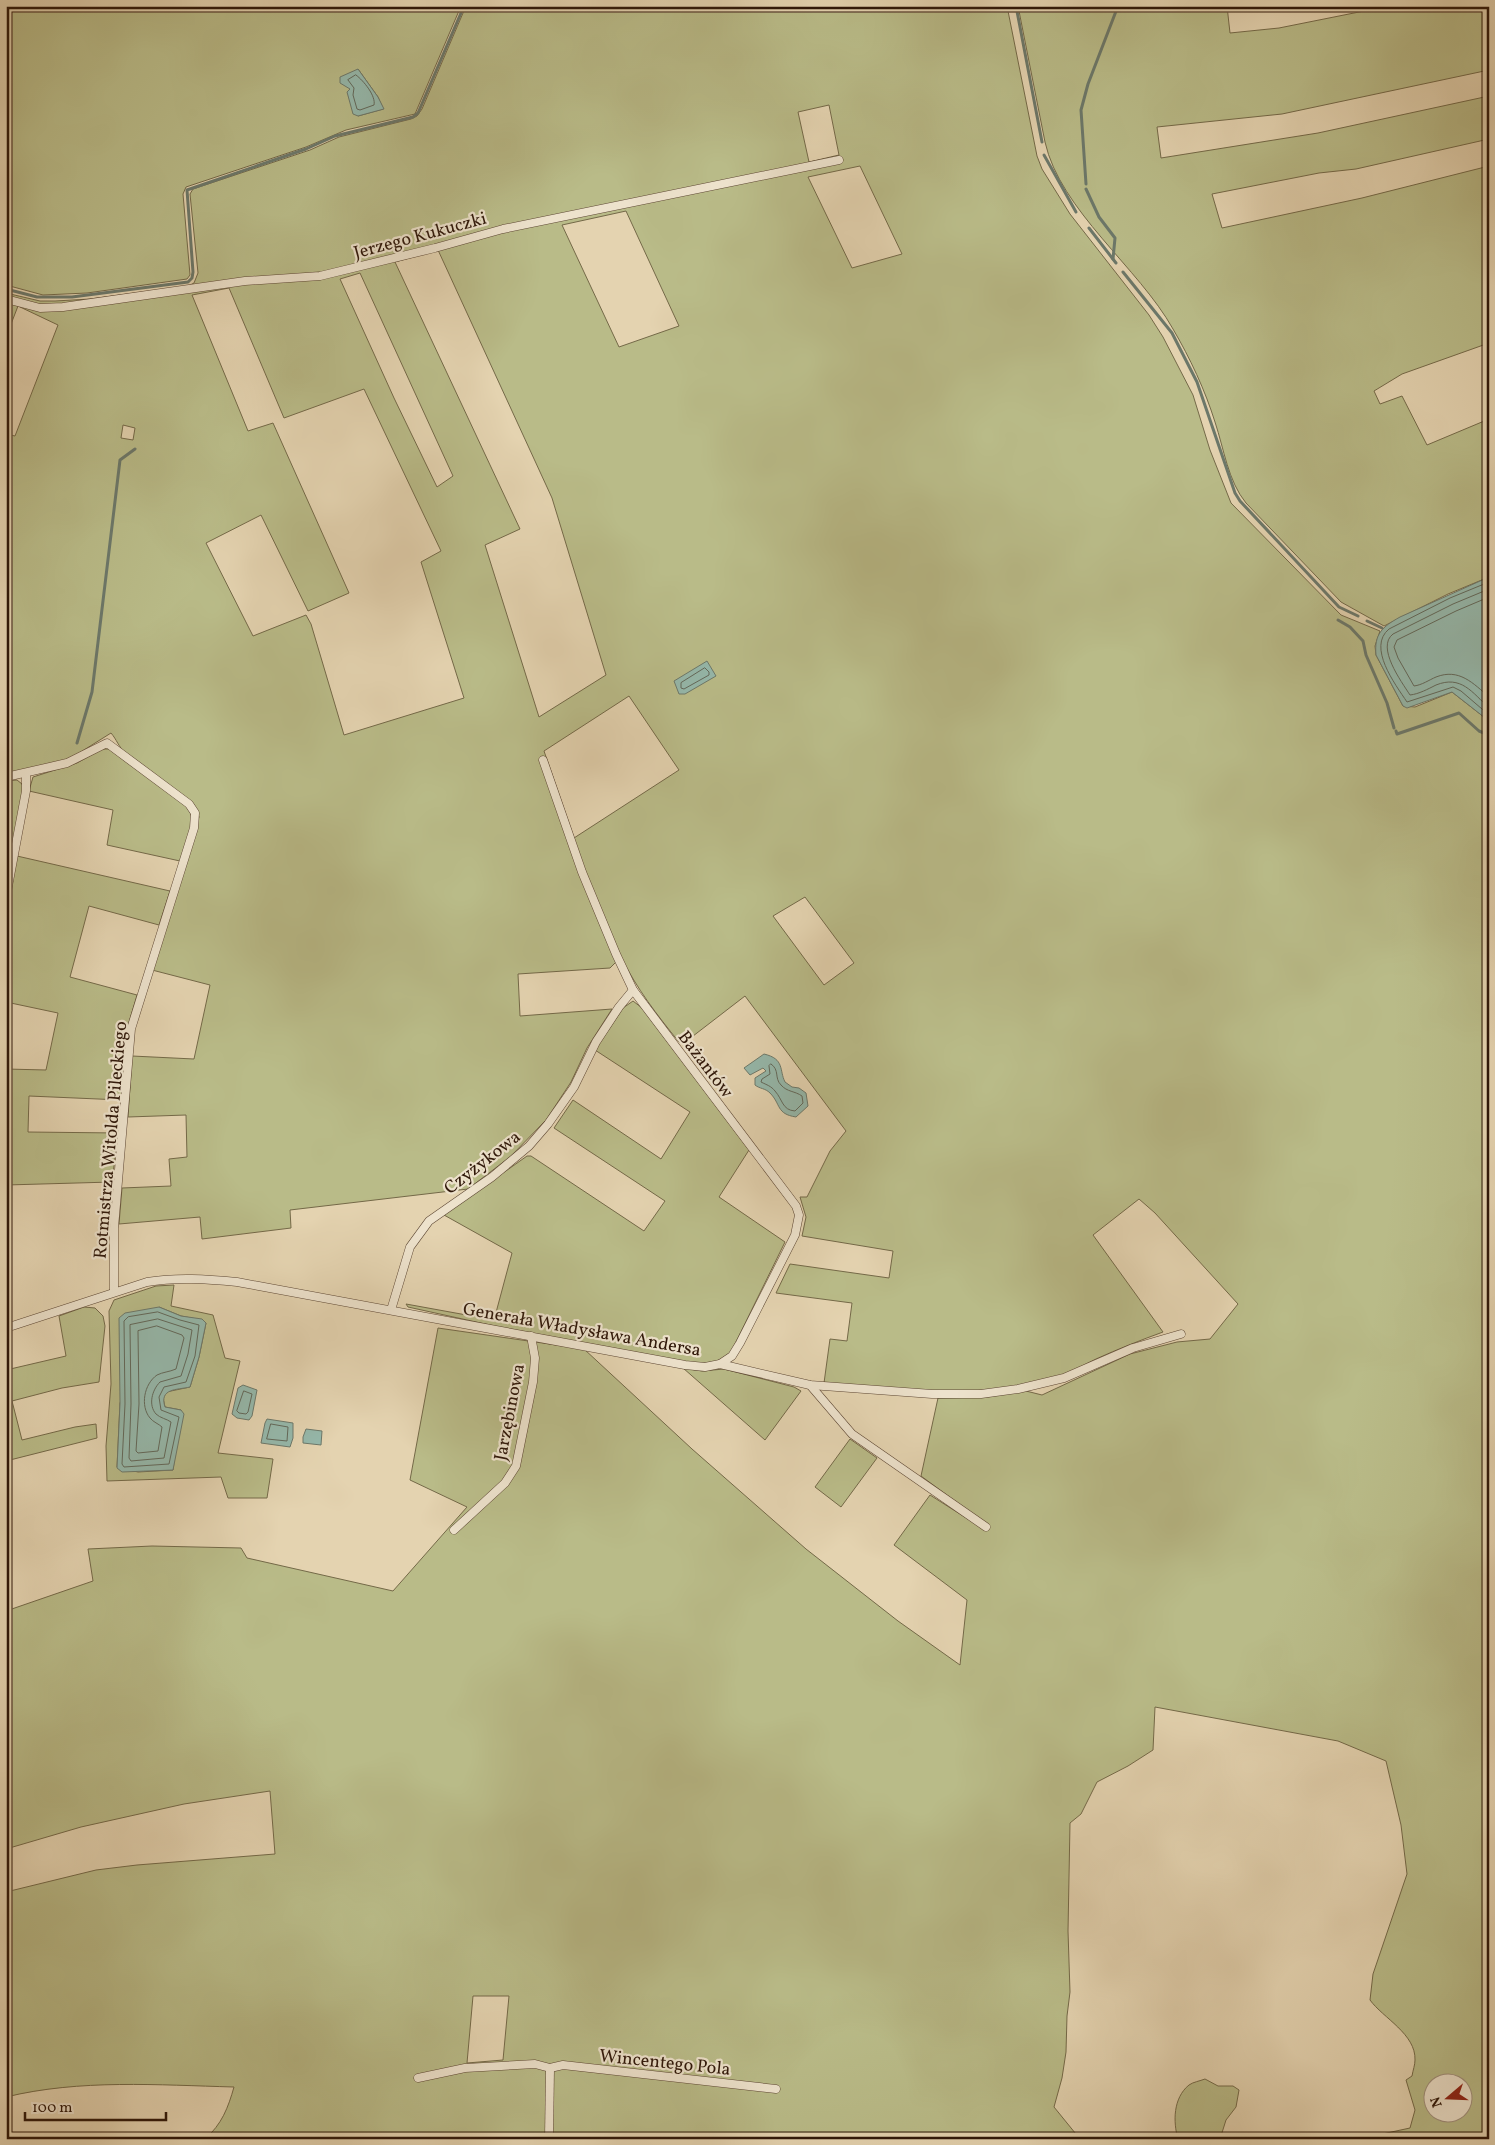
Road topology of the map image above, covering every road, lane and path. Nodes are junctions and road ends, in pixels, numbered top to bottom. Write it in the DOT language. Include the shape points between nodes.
graph roads {
  1 [pos="840,160"];
  2 [pos="6,299"];
  3 [pos="543,760"];
  4 [pos="26,774"];
  5 [pos="6,777"];
  6 [pos="6,897"];
  7 [pos="633,990"];
  8 [pos="114,1292"];
  9 [pos="391,1310"];
  10 [pos="6,1328"];
  11 [pos="1181,1334"];
  12 [pos="531,1336"];
  13 [pos="720,1364"];
  14 [pos="810,1385"];
  15 [pos="986,1527"];
  16 [pos="454,1530"];
  17 [pos="550,2068"];
  18 [pos="418,2078"];
  19 [pos="776,2089"];
  20 [pos="549,2139"];
  1 -- 2 [label="street, Jerzego Kukuczki" via="503,229 320,276 246,281 63,307 40,308"];
  3 -- 7 [label="street, Bażantów" via="582,872"];
  4 -- 5 [label="street"];
  4 -- 6 [label="street" via="26,791"];
  4 -- 8 [label="street, Rotmistrza Witolda Pileckiego" via="67,763 107,742 189,804 196,817 131,1029 114,1228"];
  7 -- 9 [label="street, Czyżykowa" via="596,1042 574,1087 529,1146 492,1177 429,1221 410,1247"];
  7 -- 13 [label="street, Bażantów" via="790,1195 799,1215 795,1235 740,1344 732,1356"];
  8 -- 9 [label="street, Generała Władysława Andersa" via="157,1280 212,1279"];
  8 -- 10 [label="street, Generała Władysława Andersa"];
  9 -- 12 [label="street, Generała Władysława Andersa"];
  11 -- 14 [label="street, Generała Władysława Andersa" via="1133,1348 1064,1378 996,1392 944,1394"];
  12 -- 13 [label="street, Generała Władysława Andersa" via="685,1365 704,1367"];
  12 -- 16 [label="street, Jarzębinowa" via="535,1358 534,1382 516,1466 505,1483"];
  13 -- 14 [label="street, Generała Władysława Andersa"];
  14 -- 15 [label="street" via="852,1434"];
  17 -- 18 [label="street, Wincentego Pola" via="535,2064 465,2068"];
  17 -- 19 [label="street, Wincentego Pola" via="563,2065"];
  17 -- 20 [label="street"];
}
